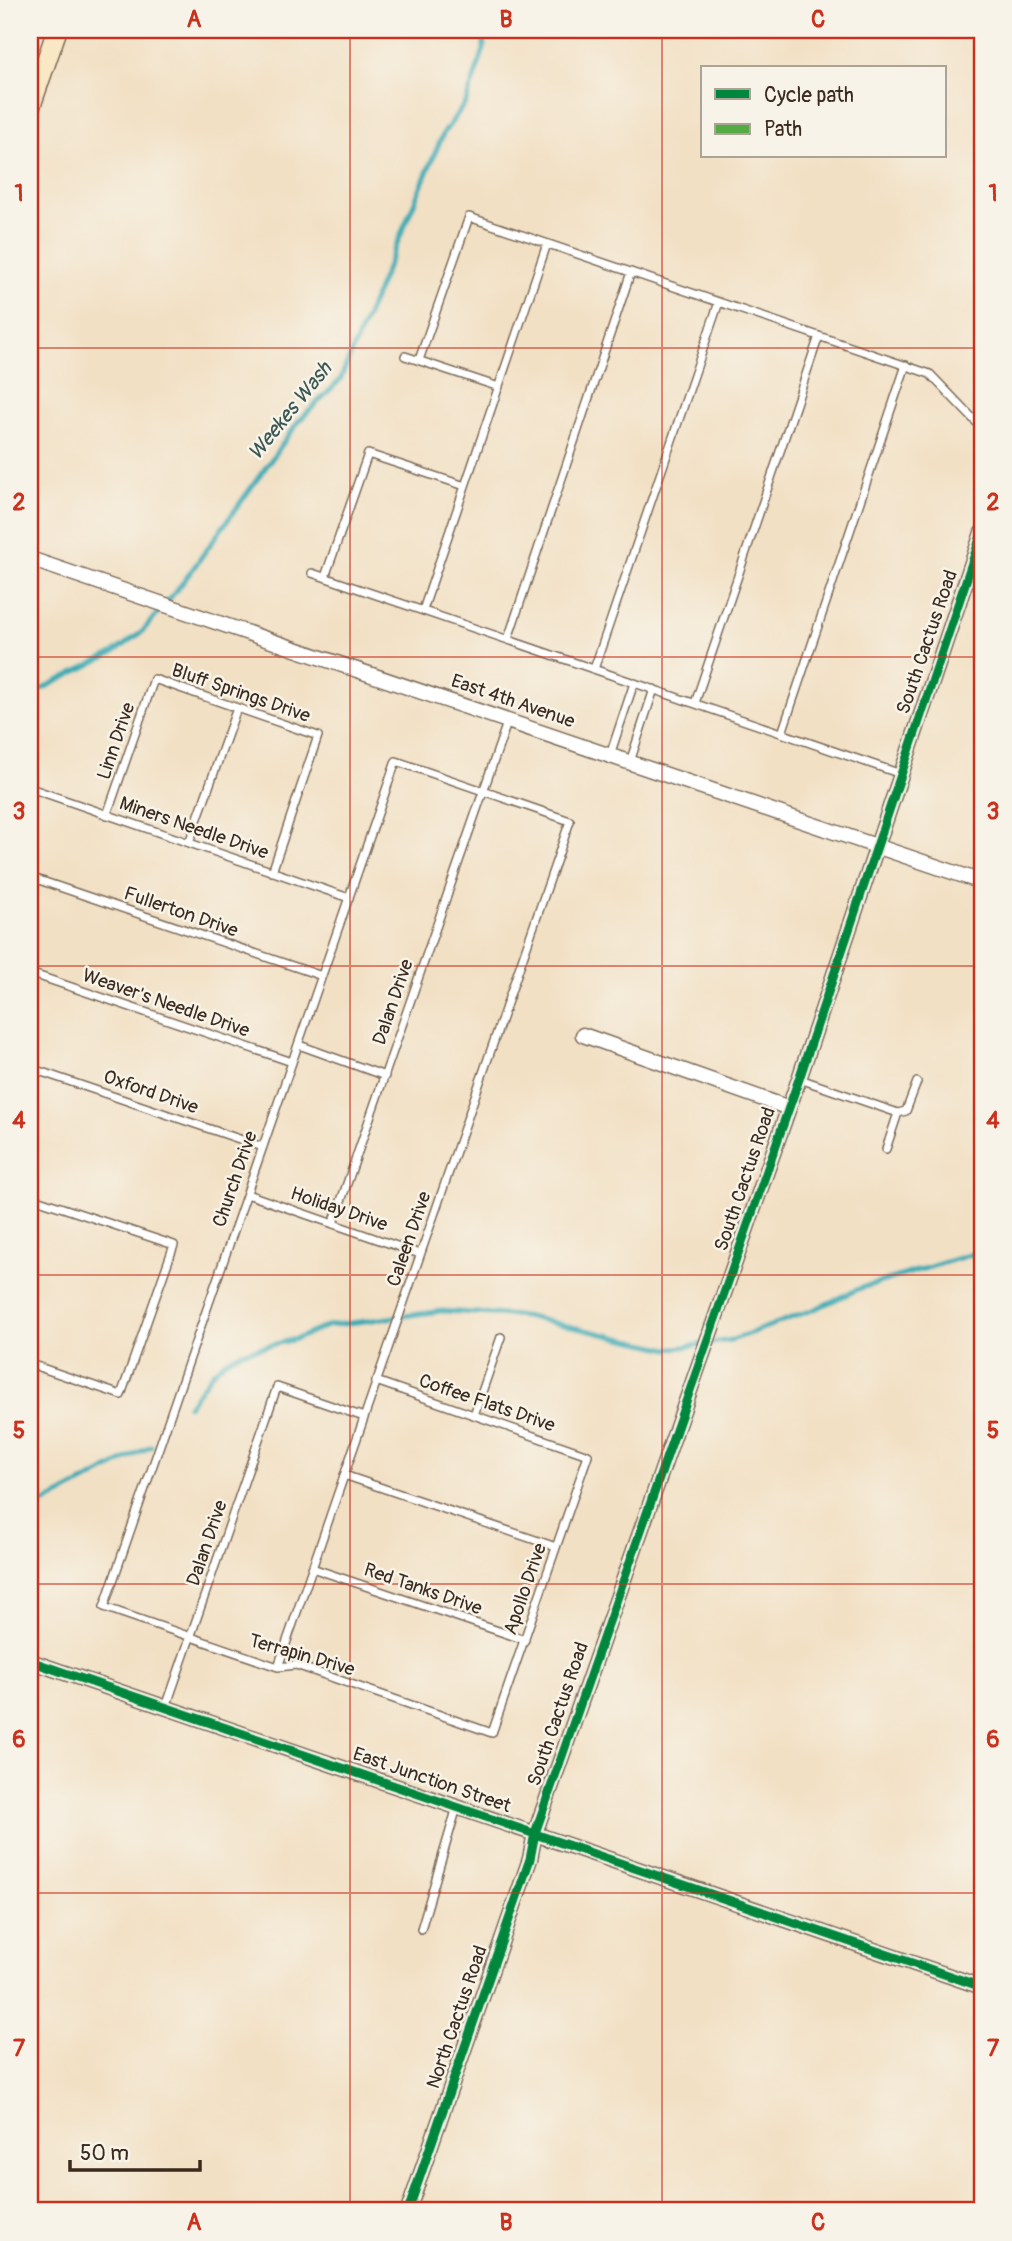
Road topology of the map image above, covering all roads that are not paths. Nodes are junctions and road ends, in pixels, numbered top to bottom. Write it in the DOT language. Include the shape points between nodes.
graph roads {
  1 [pos="57,30"];
  2 [pos="30,108"];
  3 [pos="547,244"];
  4 [pos="631,272"];
  5 [pos="719,302"];
  6 [pos="819,336"];
  7 [pos="405,356"];
  8 [pos="419,360"];
  9 [pos="906,365"];
  10 [pos="499,387"];
  11 [pos="982,428"];
  12 [pos="465,486"];
  13 [pos="982,533"];
  14 [pos="30,559"];
  15 [pos="312,573"];
  16 [pos="325,577"];
  17 [pos="422,610"];
  18 [pos="508,639"];
  19 [pos="594,669"];
  20 [pos="154,679"];
  21 [pos="634,683"];
  22 [pos="654,689"];
  23 [pos="695,703"];
  24 [pos="237,708"];
  25 [pos="508,720"];
  26 [pos="782,733"];
  27 [pos="610,755"];
  28 [pos="630,762"];
  29 [pos="901,774"];
  30 [pos="30,788"];
  31 [pos="483,791"];
  32 [pos="107,815"];
  33 [pos="189,843"];
  34 [pos="878,846"];
  35 [pos="272,872"];
  36 [pos="30,877"];
  37 [pos="982,882"];
  38 [pos="349,898"];
  39 [pos="30,973"];
  40 [pos="322,976"];
  41 [pos="583,1035"];
  42 [pos="299,1045"];
  43 [pos="292,1062"];
  44 [pos="30,1068"];
  45 [pos="385,1076"];
  46 [pos="799,1079"];
  47 [pos="917,1082"];
  48 [pos="789,1108"];
  49 [pos="898,1113"];
  50 [pos="263,1147"];
  51 [pos="886,1149"];
  52 [pos="247,1194"];
  53 [pos="30,1197"];
  54 [pos="333,1224"];
  55 [pos="420,1254"];
  56 [pos="501,1336"];
  57 [pos="30,1364"];
  58 [pos="376,1381"];
  59 [pos="474,1415"];
  60 [pos="364,1417"];
  61 [pos="588,1455"];
  62 [pos="344,1475"];
  63 [pos="556,1547"];
  64 [pos="312,1568"];
  65 [pos="104,1607"];
  66 [pos="191,1637"];
  67 [pos="525,1640"];
  68 [pos="30,1661"];
  69 [pos="278,1667"];
  70 [pos="166,1707"];
  71 [pos="492,1733"];
  72 [pos="457,1807"];
  73 [pos="535,1833"];
  74 [pos="421,1929"];
  75 [pos="982,1987"];
  76 [pos="408,2211"];
  1 -- 2 [label="main road"];
  3 -- 4 [label="lane"];
  3 -- 8 [label="lane" via="469,217"];
  3 -- 10 [label="lane"];
  4 -- 5 [label="lane"];
  4 -- 18 [label="lane"];
  5 -- 6 [label="lane"];
  5 -- 19 [label="lane"];
  6 -- 9 [label="lane"];
  6 -- 23 [label="lane"];
  7 -- 8 [label="lane"];
  8 -- 10 [label="lane"];
  9 -- 11 [label="lane" via="930,373"];
  9 -- 26 [label="lane"];
  10 -- 12 [label="lane"];
  12 -- 16 [label="lane" via="368,454"];
  12 -- 17 [label="lane"];
  13 -- 29 [label="street, South Cactus Road"];
  14 -- 25 [label="street, East 4th Avenue"];
  15 -- 16 [label="lane"];
  16 -- 17 [label="lane"];
  17 -- 18 [label="lane"];
  18 -- 19 [label="lane"];
  19 -- 21 [label="lane"];
  20 -- 24 [label="lane, Bluff Springs Drive"];
  20 -- 32 [label="lane, Linn Drive"];
  21 -- 22 [label="lane"];
  21 -- 27 [label="lane"];
  22 -- 23 [label="lane"];
  22 -- 28 [label="lane"];
  23 -- 26 [label="lane"];
  24 -- 33 [label="lane"];
  24 -- 35 [label="lane, Bluff Springs Drive" via="318,736"];
  25 -- 27 [label="street, East 4th Avenue"];
  25 -- 31 [label="lane, Dalan Drive"];
  26 -- 29 [label="lane"];
  27 -- 28 [label="street, East 4th Avenue"];
  28 -- 34 [label="street, East 4th Avenue"];
  29 -- 34 [label="street, South Cactus Road"];
  30 -- 32 [label="lane, Miners Needle Drive"];
  31 -- 38 [label="lane, Church Drive" via="396,761"];
  31 -- 45 [label="lane, Dalan Drive"];
  31 -- 55 [label="lane, Caleen Drive" via="570,821"];
  32 -- 33 [label="lane, Miners Needle Drive"];
  33 -- 35 [label="lane, Miners Needle Drive"];
  34 -- 37 [label="street, East 4th Avenue"];
  34 -- 46 [label="street, South Cactus Road"];
  35 -- 38 [label="lane, Miners Needle Drive"];
  36 -- 40 [label="lane, Fullerton Drive"];
  38 -- 40 [label="lane, Church Drive"];
  39 -- 43 [label="lane, Weaver's Needle Drive"];
  40 -- 42 [label="lane, Church Drive"];
  41 -- 48 [label="street"];
  42 -- 43 [label="lane, Church Drive"];
  42 -- 45 [label="lane"];
  43 -- 50 [label="lane, Church Drive"];
  44 -- 50 [label="lane, Oxford Drive"];
  45 -- 54 [label="lane, Dalan Drive"];
  46 -- 48 [label="street, South Cactus Road"];
  46 -- 49 [label="lane"];
  47 -- 49 [label="lane" via="906,1111"];
  48 -- 73 [label="street, South Cactus Road"];
  49 -- 51 [label="lane"];
  50 -- 52 [label="lane, Church Drive"];
  52 -- 54 [label="lane, Holiday Drive"];
  52 -- 65 [label="lane, Church Drive"];
  53 -- 57 [label="lane" via="174,1245 121,1395"];
  54 -- 55 [label="lane, Holiday Drive"];
  55 -- 58 [label="lane, Caleen Drive"];
  56 -- 59 [label="lane"];
  58 -- 59 [label="lane, Coffee Flats Drive"];
  58 -- 60 [label="lane, Caleen Drive"];
  59 -- 61 [label="lane, Coffee Flats Drive"];
  60 -- 62 [label="lane, Caleen Drive"];
  60 -- 66 [label="lane, Dalan Drive" via="277,1387"];
  61 -- 63 [label="lane, Apollo Drive"];
  62 -- 63 [label="lane"];
  62 -- 64 [label="lane, Caleen Drive"];
  63 -- 67 [label="lane, Apollo Drive"];
  64 -- 67 [label="lane, Red Tanks Drive"];
  64 -- 69 [label="lane, Caleen Drive"];
  65 -- 66 [label="lane, Terrapin Drive"];
  66 -- 69 [label="lane, Terrapin Drive"];
  66 -- 70 [label="lane"];
  67 -- 71 [label="lane, Apollo Drive"];
  68 -- 70 [label="street, East Junction Street"];
  69 -- 71 [label="lane, Terrapin Drive" via="296,1665"];
  70 -- 72 [label="street, East Junction Street"];
  72 -- 73 [label="street, East Junction Street"];
  72 -- 74 [label="lane"];
  73 -- 75 [label="street, East Junction Street"];
  73 -- 76 [label="street, North Cactus Road" via="530,1859"];
}
